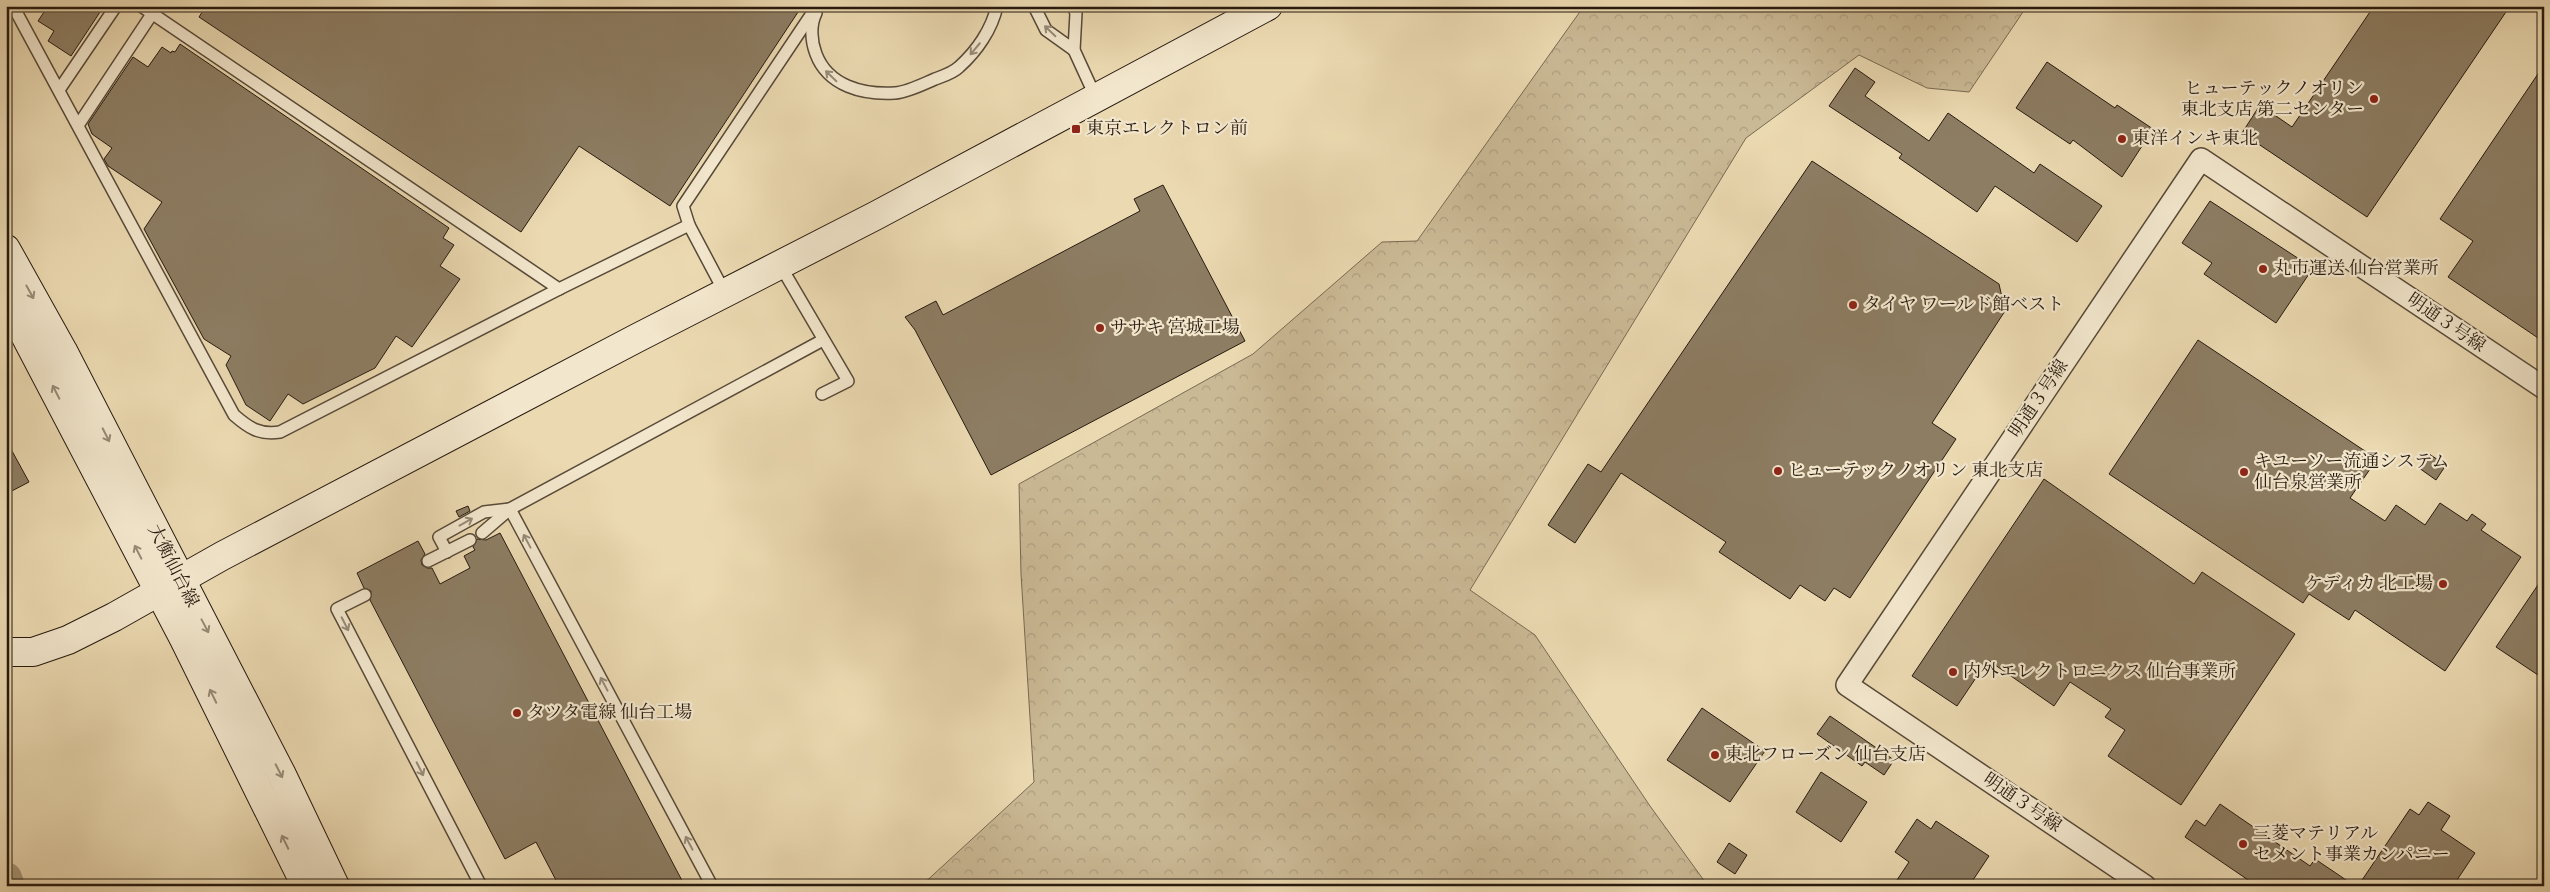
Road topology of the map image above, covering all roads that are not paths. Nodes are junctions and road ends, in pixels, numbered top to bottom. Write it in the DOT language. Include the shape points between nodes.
graph roads {
  1 [pos="13,6"];
  2 [pos="116,6"];
  3 [pos="141,6"];
  4 [pos="819,6"];
  5 [pos="997,6"];
  6 [pos="1034,6"];
  7 [pos="1073,6"];
  8 [pos="1268,6"];
  9 [pos="152,14"];
  10 [pos="1074,50"];
  11 [pos="59,90"];
  12 [pos="1096,100"];
  13 [pos="79,124"];
  14 [pos="689,225"];
  15 [pos="6,249"];
  16 [pos="780,265"];
  17 [pos="559,289"];
  18 [pos="726,293"];
  19 [pos="6,299"];
  20 [pos="823,340"];
  21 [pos="2544,388"];
  22 [pos="822,394"];
  23 [pos="510,509"];
  24 [pos="482,533"];
  25 [pos="470,540"];
  26 [pos="447,552"];
  27 [pos="428,561"];
  28 [pos="169,586"];
  29 [pos="365,595"];
  30 [pos="6,652"];
  31 [pos="306,886"];
  32 [pos="336,886"];
  33 [pos="481,886"];
  34 [pos="712,886"];
  35 [pos="2145,886"];
  1 -- 11 [label="lane"];
  2 -- 11 [label="lane"];
  3 -- 9 [label="lane"];
  5 -- 4 [label="lane, one-way" via="983,39 958,69 896,93 864,91 838,83 821,66 812,44 813,19"];
  4 -- 14 [label="lane" via="683,206"];
  10 -- 6 [label="lane, one-way" via="1046,30"];
  7 -- 10 [label="lane" via="1076,13"];
  8 -- 12 [label="street"];
  9 -- 13 [label="lane"];
  9 -- 17 [label="lane"];
  10 -- 12 [label="lane"];
  11 -- 13 [label="lane"];
  12 -- 16 [label="street"];
  13 -- 17 [label="lane" via="234,415 249,429 266,434 280,432"];
  14 -- 17 [label="lane"];
  14 -- 18 [label="lane"];
  15 -- 28 [label="street, 大衡仙台線, one-way" via="63,352"];
  16 -- 18 [label="street"];
  16 -- 20 [label="lane"];
  18 -- 28 [label="street"];
  28 -- 19 [label="street, 大衡仙台線, one-way"];
  20 -- 22 [label="lane" via="848,381"];
  20 -- 23 [label="lane"];
  21 -- 35 [label="street, 明通３号線" via="2201,159 1847,685"];
  23 -- 24 [label="lane"];
  26 -- 23 [label="lane, one-way" via="439,537 484,512"];
  34 -- 23 [label="lane, one-way"];
  25 -- 26 [label="lane"];
  26 -- 27 [label="lane"];
  28 -- 30 [label="street" via="68,640 32,652"];
  31 -- 28 [label="street, 大衡仙台線, one-way" via="184,639"];
  28 -- 32 [label="street, 大衡仙台線, one-way" via="282,775"];
  29 -- 33 [label="lane, one-way" via="337,609"];
}
